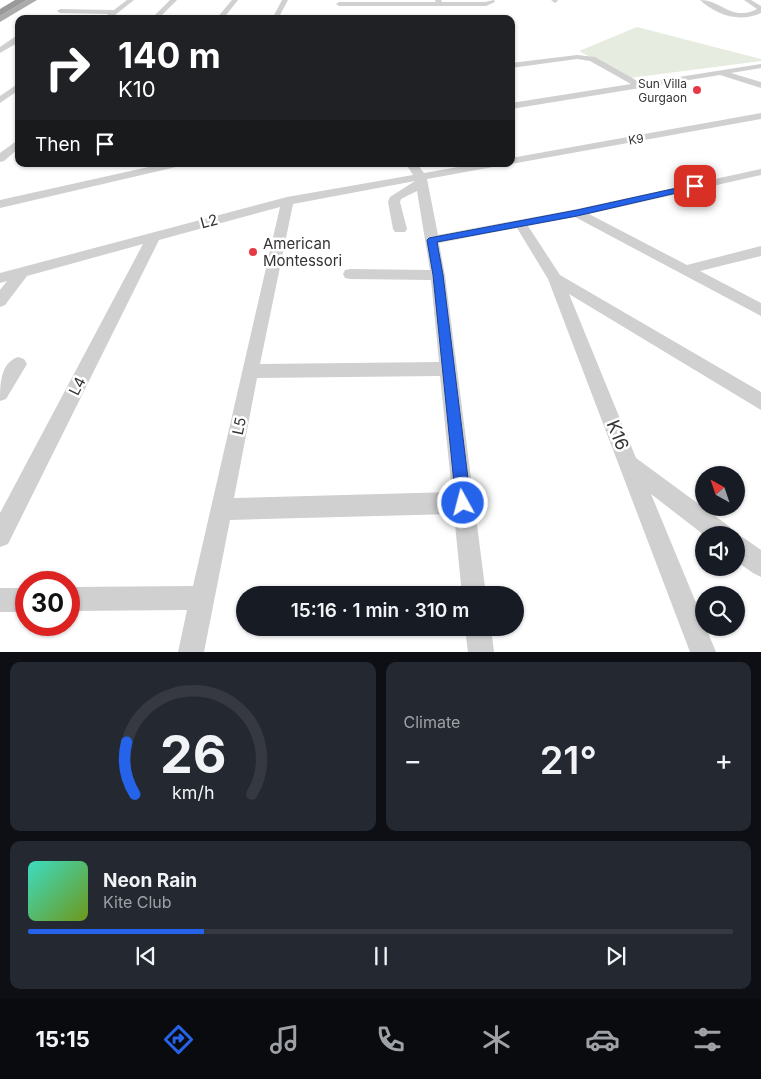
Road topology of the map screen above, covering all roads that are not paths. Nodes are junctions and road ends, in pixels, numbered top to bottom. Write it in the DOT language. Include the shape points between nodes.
graph roads {
  1 [pos="4,0"];
  2 [pos="22,0"];
  3 [pos="33,0"];
  4 [pos="131,0"];
  5 [pos="174,0"];
  6 [pos="235,0"];
  7 [pos="285,0"];
  8 [pos="491,0"];
  9 [pos="703,0"];
  10 [pos="747,0"];
  11 [pos="0,2"];
  12 [pos="439,3"];
  13 [pos="339,4"];
  14 [pos="69,5"];
  15 [pos="760,9"];
  16 [pos="0,12"];
  17 [pos="116,12"];
  18 [pos="721,12"];
  19 [pos="440,13"];
  20 [pos="112,15"];
  21 [pos="158,15"];
  22 [pos="222,15"];
  23 [pos="277,15"];
  24 [pos="0,19"];
  25 [pos="15,41"];
  26 [pos="15,49"];
  27 [pos="1,50"];
  28 [pos="515,65"];
  29 [pos="761,66"];
  30 [pos="719,73"];
  31 [pos="15,85"];
  32 [pos="761,85"];
  33 [pos="639,86"];
  34 [pos="0,100"];
  35 [pos="515,105"];
  36 [pos="761,116"];
  37 [pos="15,147"];
  38 [pos="0,159"];
  39 [pos="515,160"];
  40 [pos="163,167"];
  41 [pos="473,167"];
  42 [pos="761,172"];
  43 [pos="418,175"];
  44 [pos="286,200"];
  45 [pos="0,204"];
  46 [pos="577,213"];
  47 [pos="520,224"];
  48 [pos="400,229"];
  49 [pos="154,236"];
  50 [pos="432,240"];
  51 [pos="761,251"];
  52 [pos="686,270"];
  53 [pos="22,272"];
  54 [pos="350,274"];
  55 [pos="438,275"];
  56 [pos="0,278"];
  57 [pos="555,279"];
  58 [pos="0,302"];
  59 [pos="761,310"];
  60 [pos="18,364"];
  61 [pos="447,369"];
  62 [pos="250,371"];
  63 [pos="0,393"];
  64 [pos="761,402"];
  65 [pos="630,465"];
  66 [pos="463,503"];
  67 [pos="221,509"];
  68 [pos="710,526"];
  69 [pos="0,536"];
  70 [pos="745,553"];
  71 [pos="761,565"];
  72 [pos="473,586"];
  73 [pos="203,598"];
  74 [pos="80,599"];
  75 [pos="0,600"];
  76 [pos="15,600"];
  77 [pos="479,636"];
  78 [pos="191,652"];
  79 [pos="481,652"];
  80 [pos="703,652"];
  1 -- 11 [label="highway"];
  2 -- 16 [label="highway"];
  3 -- 24 [label="main road"];
  4 -- 17 [label="street"];
  5 -- 21 [label="street"];
  6 -- 22 [label="street"];
  7 -- 23 [label="street"];
  8 -- 12 [label="street" via="486,4"];
  9 -- 18 [label="street"];
  10 -- 15 [label="street"];
  12 -- 13 [label="street"];
  12 -- 19 [label="street"];
  14 -- 17 [label="street" via="57,13"];
  15 -- 18 [label="street" via="746,16"];
  17 -- 20 [label="street"];
  25 -- 27 [label="street"];
  26 -- 27 [label="street"];
  28 -- 33 [label="street" via="585,57"];
  29 -- 30 [label="street"];
  30 -- 32 [label="street"];
  30 -- 33 [label="street"];
  31 -- 34 [label="street"];
  33 -- 35 [label="street"];
  36 -- 39 [label="street, K9"];
  37 -- 38 [label="street"];
  40 -- 45 [label="street"];
  41 -- 43 [label="street"];
  42 -- 46 [label="street"];
  43 -- 44 [label="street, L2"];
  43 -- 48 [label="street" via="394,202"];
  43 -- 50 [label="street"];
  44 -- 49 [label="street, L2"];
  44 -- 62 [label="street, L5"];
  46 -- 47 [label="street"];
  46 -- 52 [label="street"];
  47 -- 50 [label="street"];
  47 -- 57 [label="street, K16"];
  49 -- 53 [label="street, L2"];
  49 -- 69 [label="street, L4"];
  50 -- 55 [label="street"];
  51 -- 52 [label="street"];
  52 -- 59 [label="street"];
  53 -- 56 [label="street, L2"];
  53 -- 58 [label="street"];
  54 -- 55 [label="street"];
  55 -- 61 [label="street"];
  57 -- 64 [label="street"];
  57 -- 65 [label="street, K16"];
  60 -- 63 [label="street"];
  61 -- 62 [label="street"];
  61 -- 66 [label="street"];
  62 -- 67 [label="street, L5"];
  65 -- 68 [label="street"];
  65 -- 80 [label="street, K16"];
  66 -- 67 [label="street"];
  66 -- 72 [label="street"];
  67 -- 73 [label="street, L5"];
  70 -- 71 [label="street"];
  73 -- 74 [label="street"];
  73 -- 78 [label="street, L5"];
  75 -- 76 [label="street"];
  77 -- 79 [label="street"];
}
